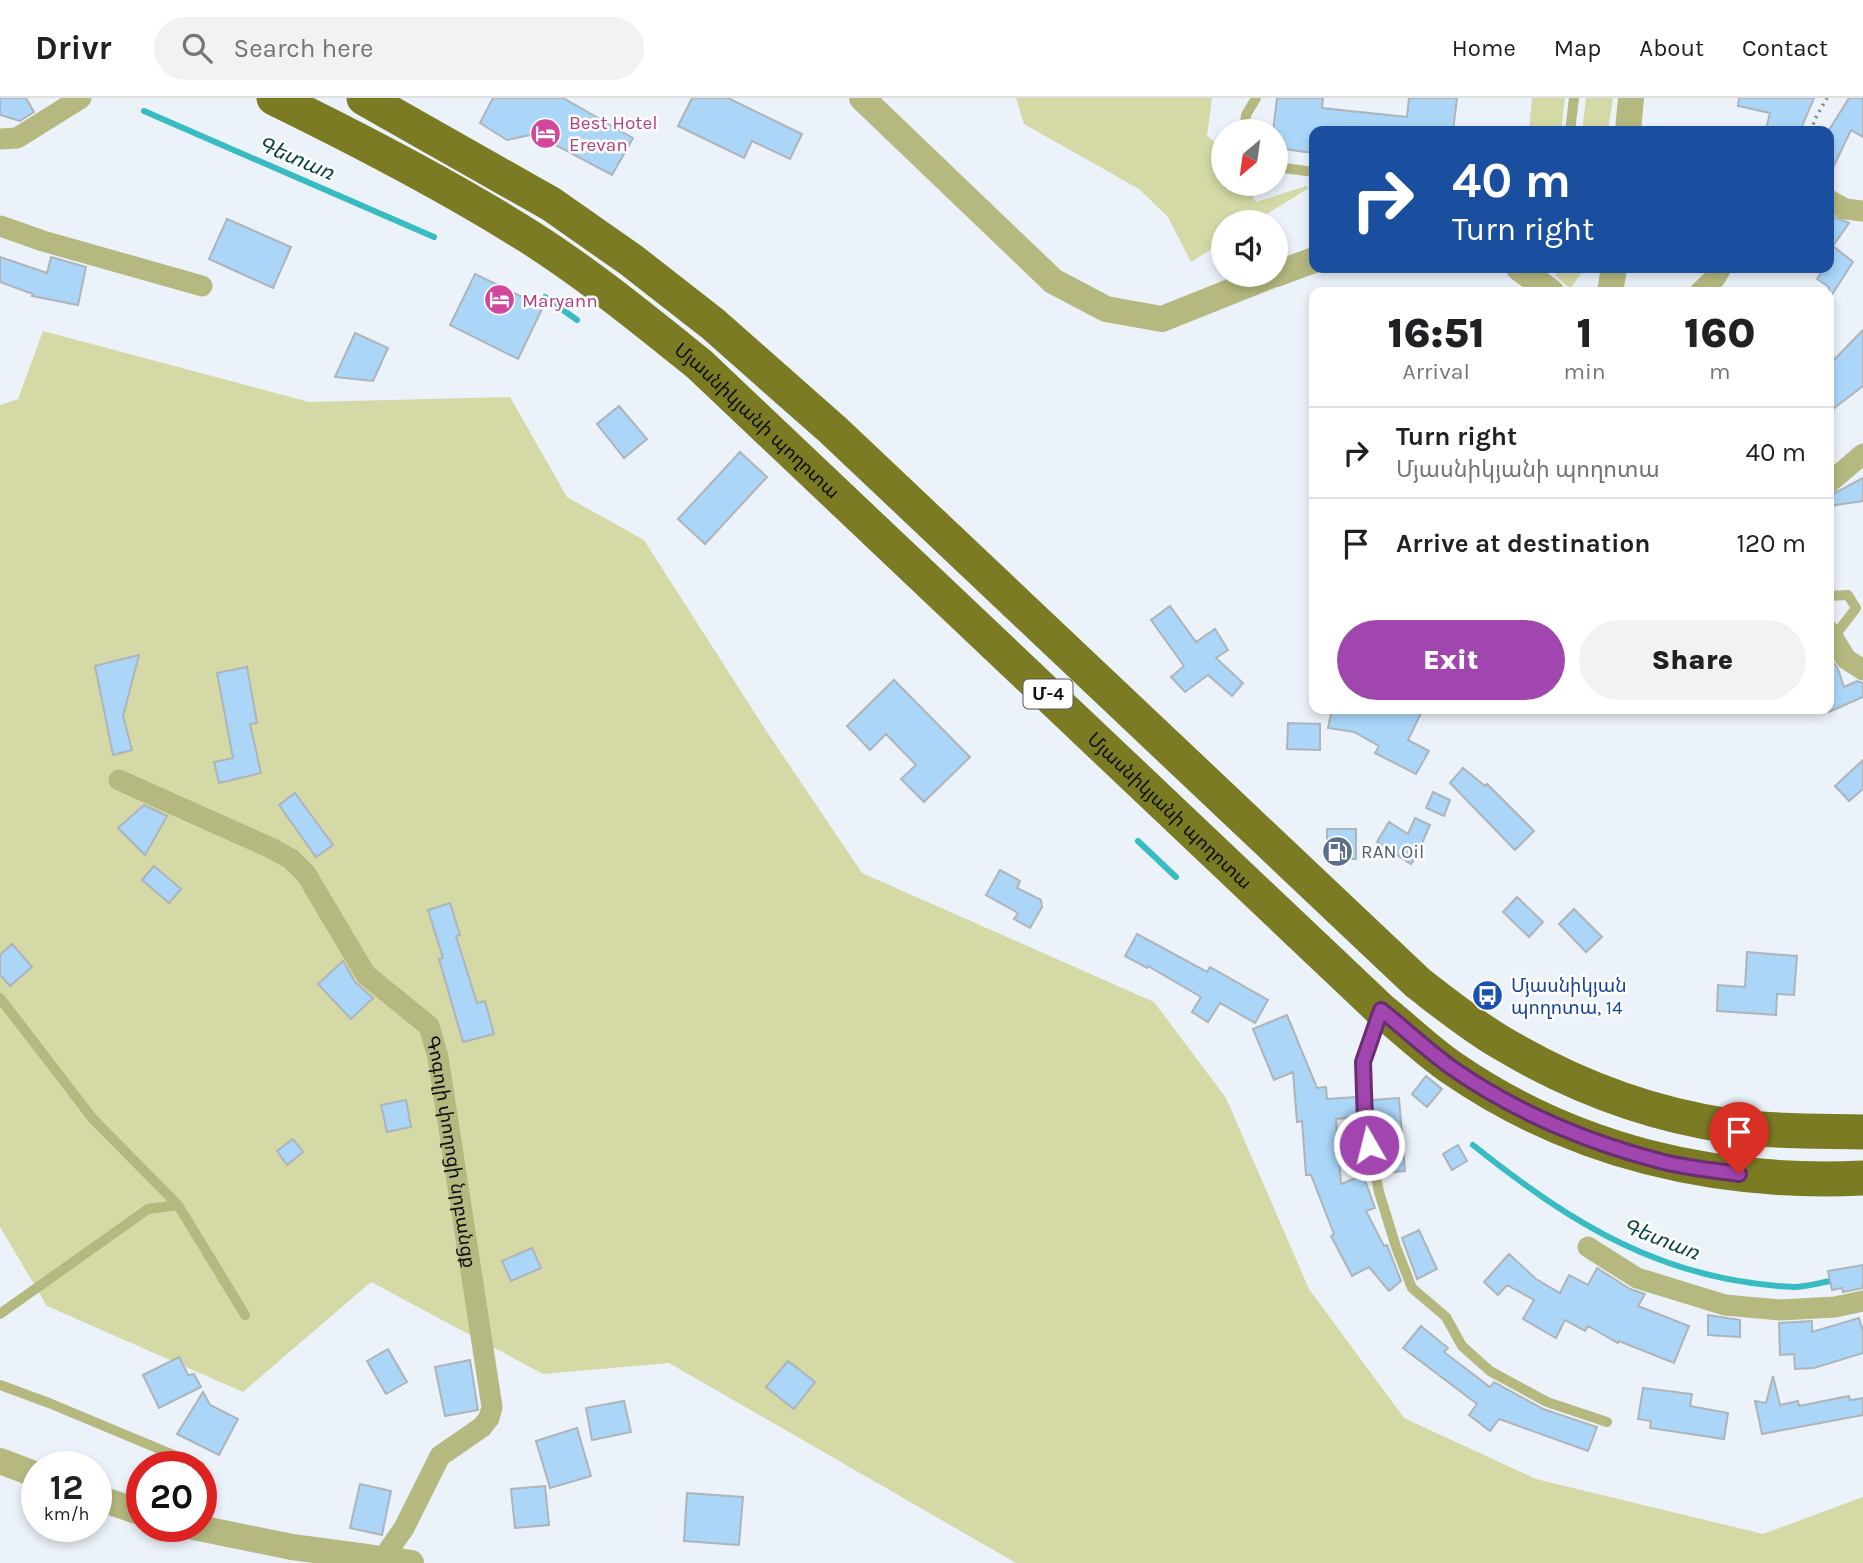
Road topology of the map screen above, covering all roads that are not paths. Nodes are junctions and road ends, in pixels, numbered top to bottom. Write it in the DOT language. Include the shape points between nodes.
graph roads {
  1 [pos="81,98"];
  2 [pos="274,98"];
  3 [pos="364,98"];
  4 [pos="862,98"];
  5 [pos="1256,98"];
  6 [pos="1574,98"];
  7 [pos="1631,98"];
  8 [pos="1246,119"];
  9 [pos="1571,126"];
  10 [pos="1628,126"];
  11 [pos="0,139"];
  12 [pos="1288,169"];
  13 [pos="1309,171"];
  14 [pos="1834,203"];
  15 [pos="1863,211"];
  16 [pos="0,226"];
  17 [pos="1309,262"];
  18 [pos="1288,269"];
  19 [pos="1526,273"];
  20 [pos="1718,273"];
  21 [pos="202,286"];
  22 [pos="1242,287"];
  23 [pos="1544,287"];
  24 [pos="1706,287"];
  25 [pos="1863,454"];
  26 [pos="1834,479"];
  27 [pos="1834,596"];
  28 [pos="1834,631"];
  29 [pos="1834,639"];
  30 [pos="1863,670"];
  31 [pos="119,780"];
  32 [pos="0,998"];
  33 [pos="1381,1010"];
  34 [pos="1863,1132"];
  35 [pos="1863,1178"];
  36 [pos="178,1205"];
  37 [pos="1588,1247"];
  38 [pos="1863,1301"];
  39 [pos="0,1314"];
  40 [pos="246,1315"];
  41 [pos="0,1385"];
  42 [pos="1607,1422"];
  43 [pos="163,1451"];
  44 [pos="0,1461"];
  45 [pos="21,1469"];
  46 [pos="217,1534"];
  47 [pos="288,1555"];
  48 [pos="381,1561"];
  49 [pos="411,1563"];
  1 -- 11 [label="street" via="17,138"];
  2 -- 33 [label="highway, Մյասնիկյանի պողոտա / Մ-4" via="427,177 528,236 608,290 699,364"];
  3 -- 34 [label="highway, Մ-4" via="551,204 713,324 833,430 1418,983 1498,1041 1607,1095 1675,1115 1731,1126"];
  4 -- 22 [label="street" via="1053,281 1107,309 1162,319"];
  5 -- 8 [label="lane"];
  6 -- 9 [label="lane"];
  7 -- 10 [label="street"];
  12 -- 13 [label="lane"];
  14 -- 15 [label="street"];
  16 -- 21 [label="street"];
  17 -- 18 [label="street"];
  19 -- 23 [label="street"];
  20 -- 24 [label="street"];
  25 -- 26 [label="street"];
  27 -- 28 [label="lane" via="1848,595 1856,608"];
  29 -- 30 [label="street" via="1846,659"];
  31 -- 48 [label="street, Գոգոլի փողոցի նրբանցք" via="291,859 306,874 366,975 429,1026 438,1057 492,1407 482,1426 440,1456 404,1528"];
  32 -- 36 [label="lane" via="93,1119"];
  33 -- 35 [label="highway, Մյասնիկյանի պողոտա / Մ-4" via="1451,1068 1513,1104 1587,1138 1662,1162 1739,1174"];
  33 -- 42 [label="lane" via="1363,1062 1365,1121 1379,1192 1412,1288 1446,1317 1462,1346 1490,1371 1546,1402"];
  36 -- 39 [label="lane" via="148,1209"];
  36 -- 40 [label="lane"];
  37 -- 38 [label="street" via="1637,1278 1726,1305 1780,1310"];
  41 -- 43 [label="lane"];
  44 -- 45 [label="street"];
  46 -- 47 [label="street"];
  47 -- 48 [label="street"];
  48 -- 49 [label="street"];
}
